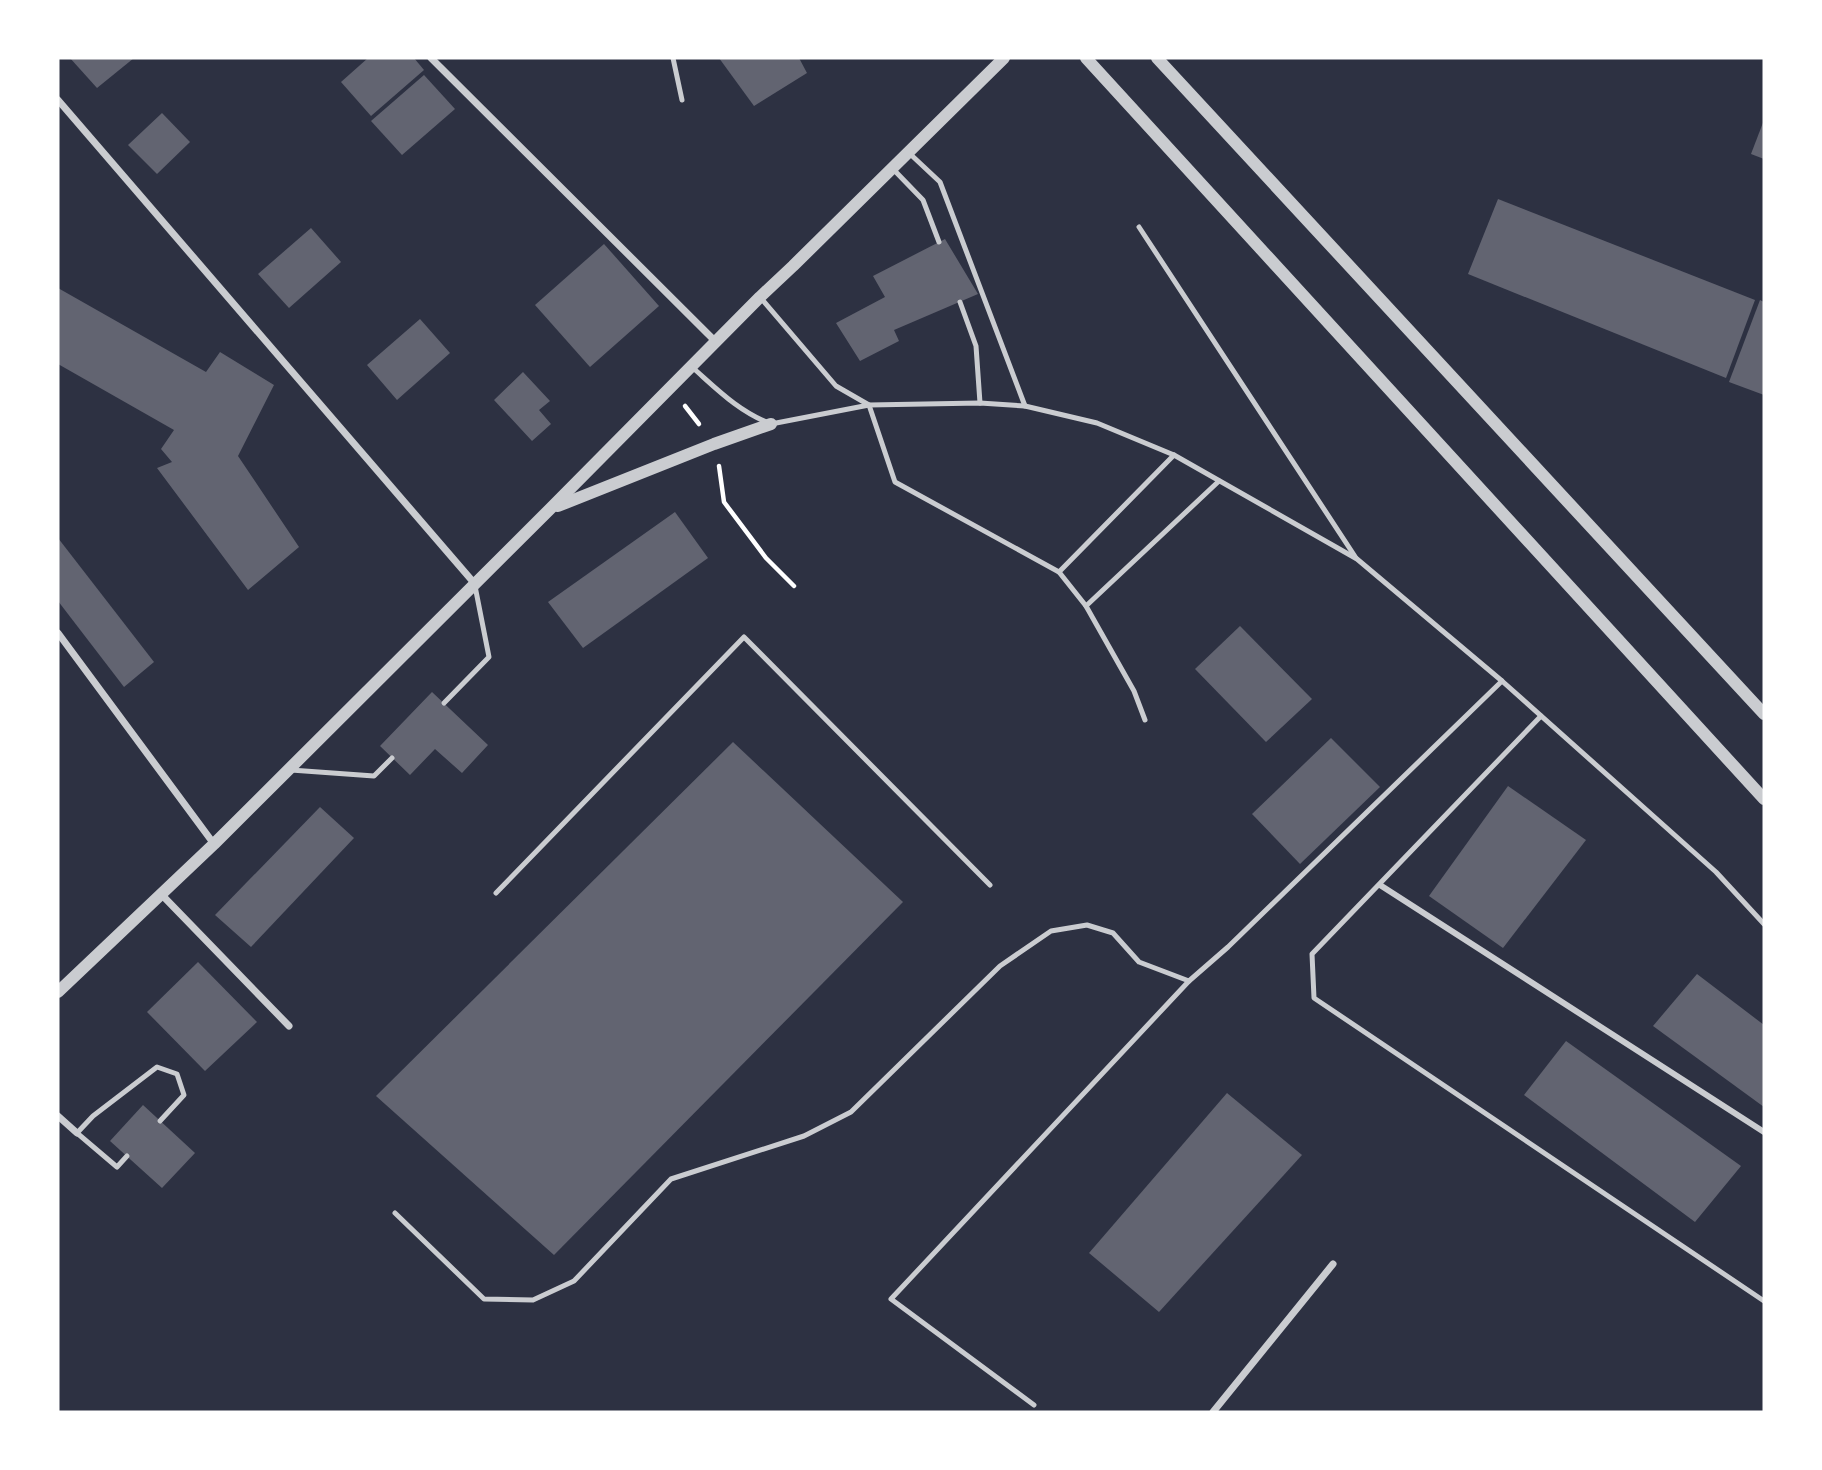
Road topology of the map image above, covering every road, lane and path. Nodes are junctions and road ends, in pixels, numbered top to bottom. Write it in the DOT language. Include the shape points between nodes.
graph roads {
  1 [pos="431,58"];
  2 [pos="673,58"];
  3 [pos="1004,58"];
  4 [pos="1086,58"];
  5 [pos="1157,58"];
  6 [pos="58,100"];
  7 [pos="682,100"];
  8 [pos="908,152"];
  9 [pos="892,168"];
  10 [pos="1139,227"];
  11 [pos="939,242"];
  12 [pos="760,297"];
  13 [pos="960,302"];
  14 [pos="716,343"];
  15 [pos="692,367"];
  16 [pos="671,388"];
  17 [pos="980,403"];
  18 [pos="869,405"];
  19 [pos="1025,406"];
  20 [pos="771,424"];
  21 [pos="714,444"];
  22 [pos="1174,455"];
  23 [pos="1219,481"];
  24 [pos="551,509"];
  25 [pos="1357,559"];
  26 [pos="1059,572"];
  27 [pos="475,584"];
  28 [pos="794,586"];
  29 [pos="1086,606"];
  30 [pos="58,634"];
  31 [pos="1502,681"];
  32 [pos="444,703"];
  33 [pos="1764,715"];
  34 [pos="1541,716"];
  35 [pos="1145,720"];
  36 [pos="392,758"];
  37 [pos="288,770"];
  38 [pos="1764,799"];
  39 [pos="214,844"];
  40 [pos="989,885"];
  41 [pos="1380,885"];
  42 [pos="496,893"];
  43 [pos="161,894"];
  44 [pos="1764,924"];
  45 [pos="1189,981"];
  46 [pos="58,992"];
  47 [pos="289,1026"];
  48 [pos="58,1116"];
  49 [pos="160,1121"];
  50 [pos="1764,1132"];
  51 [pos="77,1133"];
  52 [pos="127,1156"];
  53 [pos="395,1213"];
  54 [pos="1334,1265"];
  55 [pos="1764,1301"];
  56 [pos="1034,1405"];
  57 [pos="1213,1412"];
  1 -- 14 [label="street"];
  2 -- 7 [label="lane"];
  3 -- 8 [label="street"];
  4 -- 38 [label="street"];
  5 -- 33 [label="street"];
  6 -- 27 [label="street"];
  8 -- 9 [label="street"];
  8 -- 19 [label="lane" via="940,182"];
  9 -- 11 [label="lane" via="923,200"];
  9 -- 12 [label="street"];
  10 -- 25 [label="lane"];
  12 -- 14 [label="street"];
  12 -- 18 [label="lane" via="836,386"];
  13 -- 17 [label="lane" via="976,346"];
  14 -- 15 [label="street"];
  15 -- 16 [label="street"];
  15 -- 20 [label="lane" via="738,408"];
  16 -- 21 [label="path"];
  16 -- 24 [label="street"];
  17 -- 18 [label="lane"];
  17 -- 19 [label="lane"];
  18 -- 20 [label="lane"];
  18 -- 26 [label="lane" via="895,482"];
  19 -- 22 [label="lane" via="1097,423"];
  20 -- 21 [label="street"];
  21 -- 24 [label="street"];
  21 -- 28 [label="path" via="724,502 766,558"];
  22 -- 23 [label="lane"];
  22 -- 26 [label="lane"];
  23 -- 25 [label="lane"];
  23 -- 29 [label="lane"];
  24 -- 27 [label="street"];
  25 -- 31 [label="lane"];
  26 -- 29 [label="lane"];
  27 -- 32 [label="lane" via="489,657"];
  27 -- 37 [label="street"];
  29 -- 35 [label="lane" via="1134,691"];
  30 -- 39 [label="street"];
  31 -- 34 [label="lane"];
  31 -- 45 [label="lane"];
  34 -- 41 [label="lane"];
  34 -- 44 [label="lane" via="1716,872"];
  36 -- 37 [label="lane" via="374,776"];
  37 -- 39 [label="street"];
  39 -- 43 [label="street"];
  40 -- 42 [label="lane" via="744,637"];
  41 -- 50 [label="street"];
  41 -- 55 [label="lane" via="1312,954 1314,998"];
  43 -- 46 [label="street"];
  43 -- 47 [label="street"];
  45 -- 53 [label="lane" via="1139,962 1113,933 1087,925 1051,931 1000,966 851,1112 804,1136 671,1179 574,1281 533,1300 484,1298"];
  45 -- 56 [label="lane" via="891,1299"];
  48 -- 51 [label="street"];
  49 -- 51 [label="lane" via="184,1095 177,1074 157,1067"];
  51 -- 52 [label="lane" via="117,1167"];
  54 -- 57 [label="street"];
}
